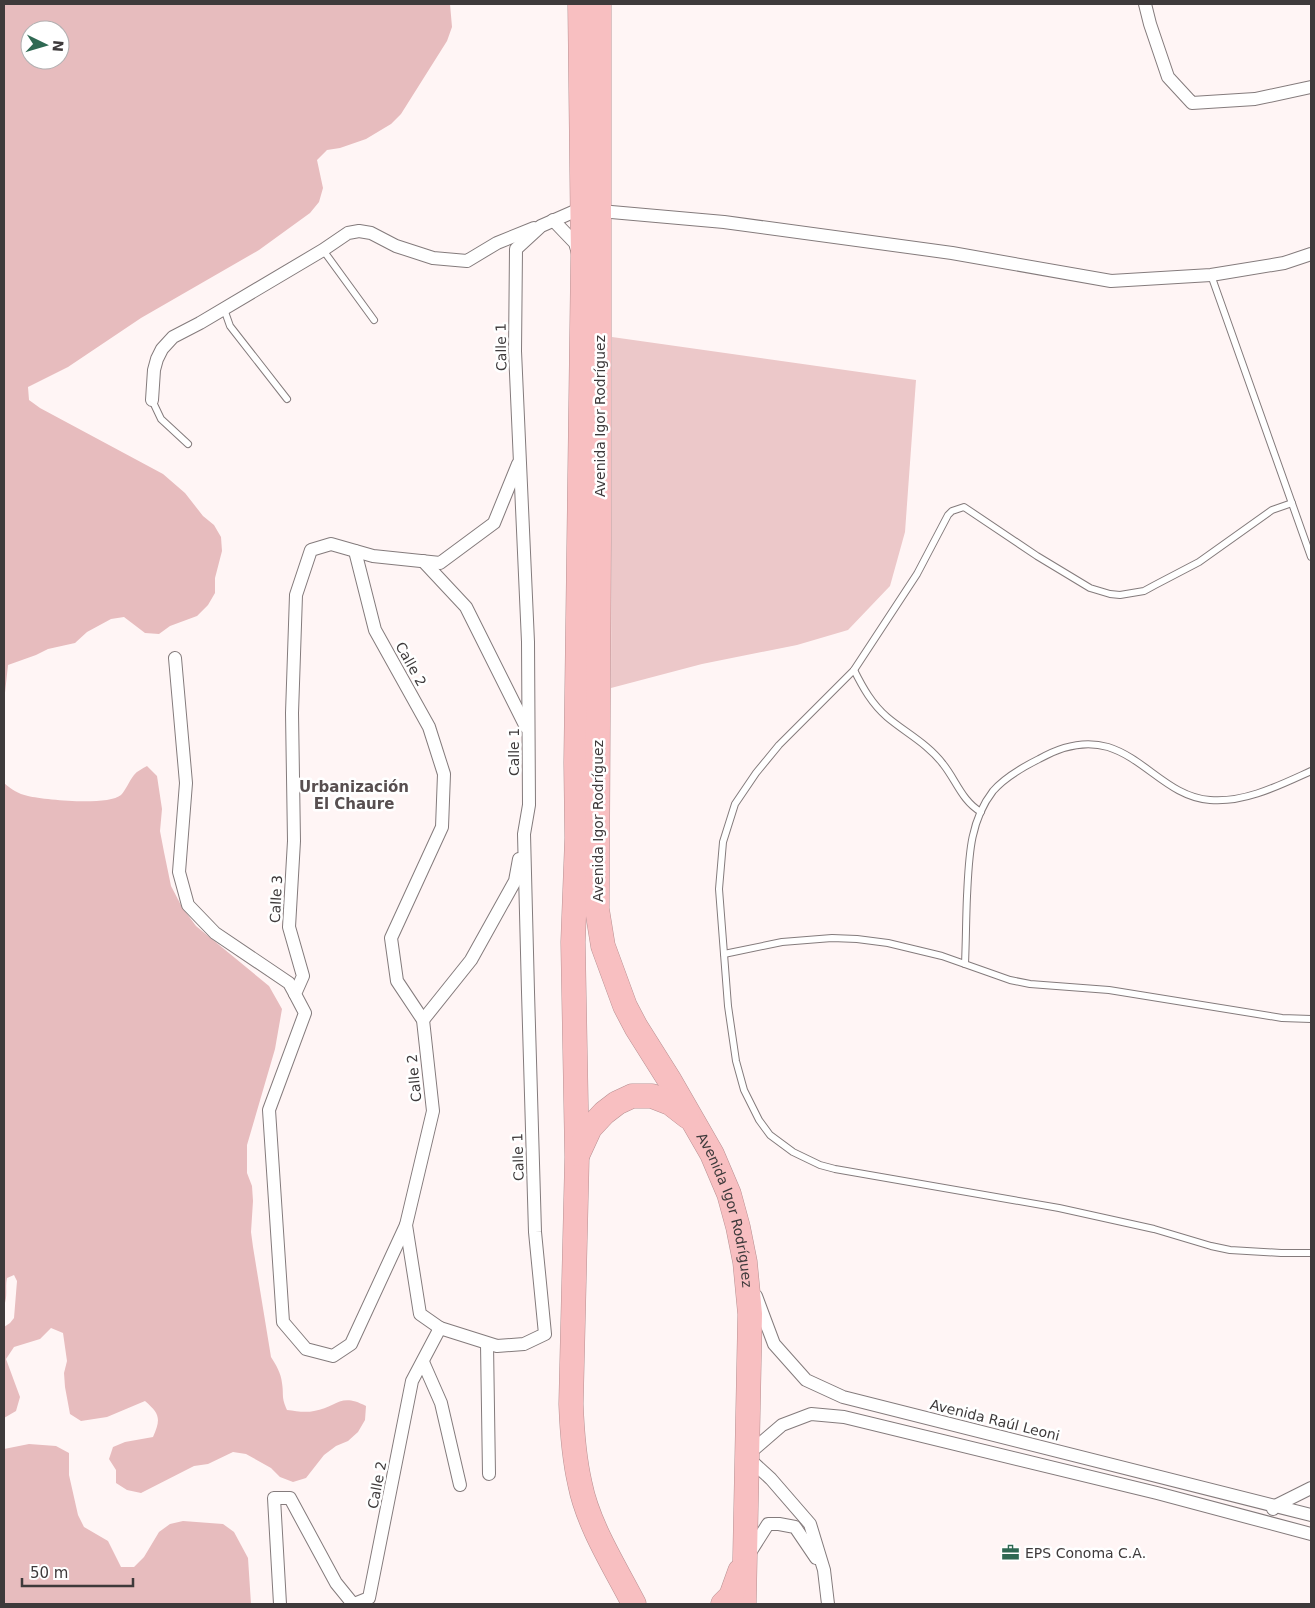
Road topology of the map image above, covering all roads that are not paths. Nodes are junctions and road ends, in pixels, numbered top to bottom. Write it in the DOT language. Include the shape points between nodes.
graph roads {
  1 [pos="580,4"];
  2 [pos="599,4"];
  3 [pos="1145,4"];
  4 [pos="1311,87"];
  5 [pos="591,209"];
  6 [pos="553,220"];
  7 [pos="541,226"];
  8 [pos="323,250"];
  9 [pos="1311,254"];
  10 [pos="582,274"];
  11 [pos="1211,275"];
  12 [pos="224,309"];
  13 [pos="374,320"];
  14 [pos="287,399"];
  15 [pos="152,400"];
  16 [pos="188,444"];
  17 [pos="520,459"];
  18 [pos="1292,503"];
  19 [pos="355,551"];
  20 [pos="1311,556"];
  21 [pos="423,561"];
  22 [pos="175,658"];
  23 [pos="854,670"];
  24 [pos="529,732"];
  25 [pos="1311,771"];
  26 [pos="981,812"];
  27 [pos="524,834"];
  28 [pos="724,954"];
  29 [pos="965,964"];
  30 [pos="294,994"];
  31 [pos="1311,1019"];
  32 [pos="423,1020"];
  33 [pos="694,1121"];
  34 [pos="576,1157"];
  35 [pos="406,1225"];
  36 [pos="1311,1253"];
  37 [pos="745,1262"];
  38 [pos="440,1328"];
  39 [pos="488,1344"];
  40 [pos="422,1362"];
  41 [pos="746,1456"];
  42 [pos="489,1474"];
  43 [pos="460,1485"];
  44 [pos="1311,1488"];
  45 [pos="1275,1506"];
  46 [pos="1311,1515"];
  47 [pos="1266,1522"];
  48 [pos="598,1534"];
  49 [pos="1311,1534"];
  50 [pos="744,1561"];
  51 [pos="824,1570"];
  52 [pos="280,1604"];
  53 [pos="354,1604"];
  54 [pos="634,1604"];
  55 [pos="648,1604"];
  56 [pos="723,1604"];
  57 [pos="744,1604"];
  58 [pos="828,1604"];
  1 -- 5 [label="highway, Avenida Igor Rodríguez"];
  2 -- 5 [label="highway, Avenida Igor Rodríguez"];
  3 -- 4 [label="street" via="1168,77 1192,103 1255,99"];
  5 -- 6 [label="street, Calle 1"];
  5 -- 10 [label="highway, Avenida Igor Rodríguez"];
  5 -- 11 [label="street" via="724,222 943,252 1111,281"];
  5 -- 33 [label="highway, Avenida Igor Rodríguez" via="597,909 603,946 625,1006"];
  6 -- 7 [label="street, Calle 1"];
  6 -- 10 [label="street" via="575,243"];
  7 -- 8 [label="street" via="497,243 467,261 433,258 396,246 371,233 359,232 348,233"];
  7 -- 17 [label="street, Calle 1" via="516,248 515,350"];
  8 -- 12 [label="street"];
  8 -- 13 [label="lane"];
  9 -- 11 [label="street" via="1284,263"];
  10 -- 34 [label="highway, Avenida Igor Rodríguez" via="577,838 573,942"];
  11 -- 18 [label="lane"];
  12 -- 14 [label="lane" via="230,326"];
  12 -- 15 [label="street" via="173,337 162,349 154,370"];
  15 -- 16 [label="lane" via="161,419"];
  17 -- 21 [label="street" via="494,523 440,563"];
  17 -- 24 [label="street, Calle 1"];
  18 -- 20 [label="lane"];
  18 -- 23 [label="lane" via="1272,510 1199,562 1164,581 1144,591 1120,595 1090,588 964,507 958,508 944,520 917,574"];
  19 -- 21 [label="street"];
  19 -- 30 [label="street, Calle 3" via="331,544 312,550 296,595 292,713 294,841 288,927 303,976"];
  19 -- 32 [label="street, Calle 2" via="375,630 429,727 444,774 442,827 391,938 397,981"];
  21 -- 24 [label="street" via="466,607"];
  22 -- 30 [label="street" via="186,783 179,872 188,905 215,932 289,983"];
  23 -- 26 [label="lane" via="879,709 934,753 950,772 966,800"];
  23 -- 28 [label="lane" via="767,759 735,804 723,842 719,873"];
  24 -- 27 [label="street, Calle 1" via="529,805"];
  25 -- 26 [label="lane" via="1271,789 1236,799 1212,800 1178,791 1117,751 1100,745 1079,744 1042,757 1009,777 994,790"];
  26 -- 29 [label="lane" via="968,855"];
  27 -- 32 [label="street" via="515,881 471,960"];
  27 -- 39 [label="street, Calle 1" via="535,1232 544,1334 524,1344"];
  28 -- 29 [label="lane" via="782,942 857,939 888,943"];
  28 -- 36 [label="lane" via="736,1061 744,1090 770,1135 793,1152 820,1165 850,1172 1059,1208 1230,1250"];
  29 -- 31 [label="lane" via="994,976 1030,984 1095,988 1282,1018"];
  30 -- 35 [label="street" via="305,1013 269,1110 282,1322 306,1349 333,1356 351,1344"];
  32 -- 35 [label="street, Calle 2" via="433,1112"];
  33 -- 34 [label="highway" via="670,1103 652,1096 632,1096 599,1118 590,1128"];
  33 -- 37 [label="highway, Avenida Igor Rodríguez" via="729,1194"];
  34 -- 48 [label="highway, Avenida Igor Rodríguez" via="572,1439 580,1486"];
  35 -- 38 [label="street, Calle 2" via="420,1314"];
  37 -- 41 [label="highway, Avenida Igor Rodríguez" via="750,1314"];
  37 -- 45 [label="street, Avenida Raúl Leoni" via="774,1344 806,1380 844,1397"];
  38 -- 39 [label="street"];
  38 -- 40 [label="street, Calle 2"];
  39 -- 42 [label="street"];
  40 -- 43 [label="street" via="441,1403"];
  40 -- 53 [label="street, Calle 2" via="412,1382 369,1598"];
  41 -- 47 [label="street" via="782,1425 811,1414 844,1417"];
  41 -- 50 [label="highway, Avenida Igor Rodríguez"];
  41 -- 51 [label="street" via="810,1524"];
  44 -- 45 [label="street"];
  45 -- 46 [label="street, Avenida Raúl Leoni"];
  45 -- 47 [label="street"];
  47 -- 49 [label="street"];
  48 -- 54 [label="highway, Avenida Igor Rodríguez"];
  48 -- 55 [label="highway"];
  50 -- 51 [label="street" via="768,1524 779,1524 795,1527"];
  50 -- 56 [label="highway" via="731,1596"];
  50 -- 57 [label="highway, Avenida Igor Rodríguez"];
  51 -- 58 [label="street"];
  52 -- 53 [label="street, Calle 2" via="274,1498 290,1498 336,1583"];
}
